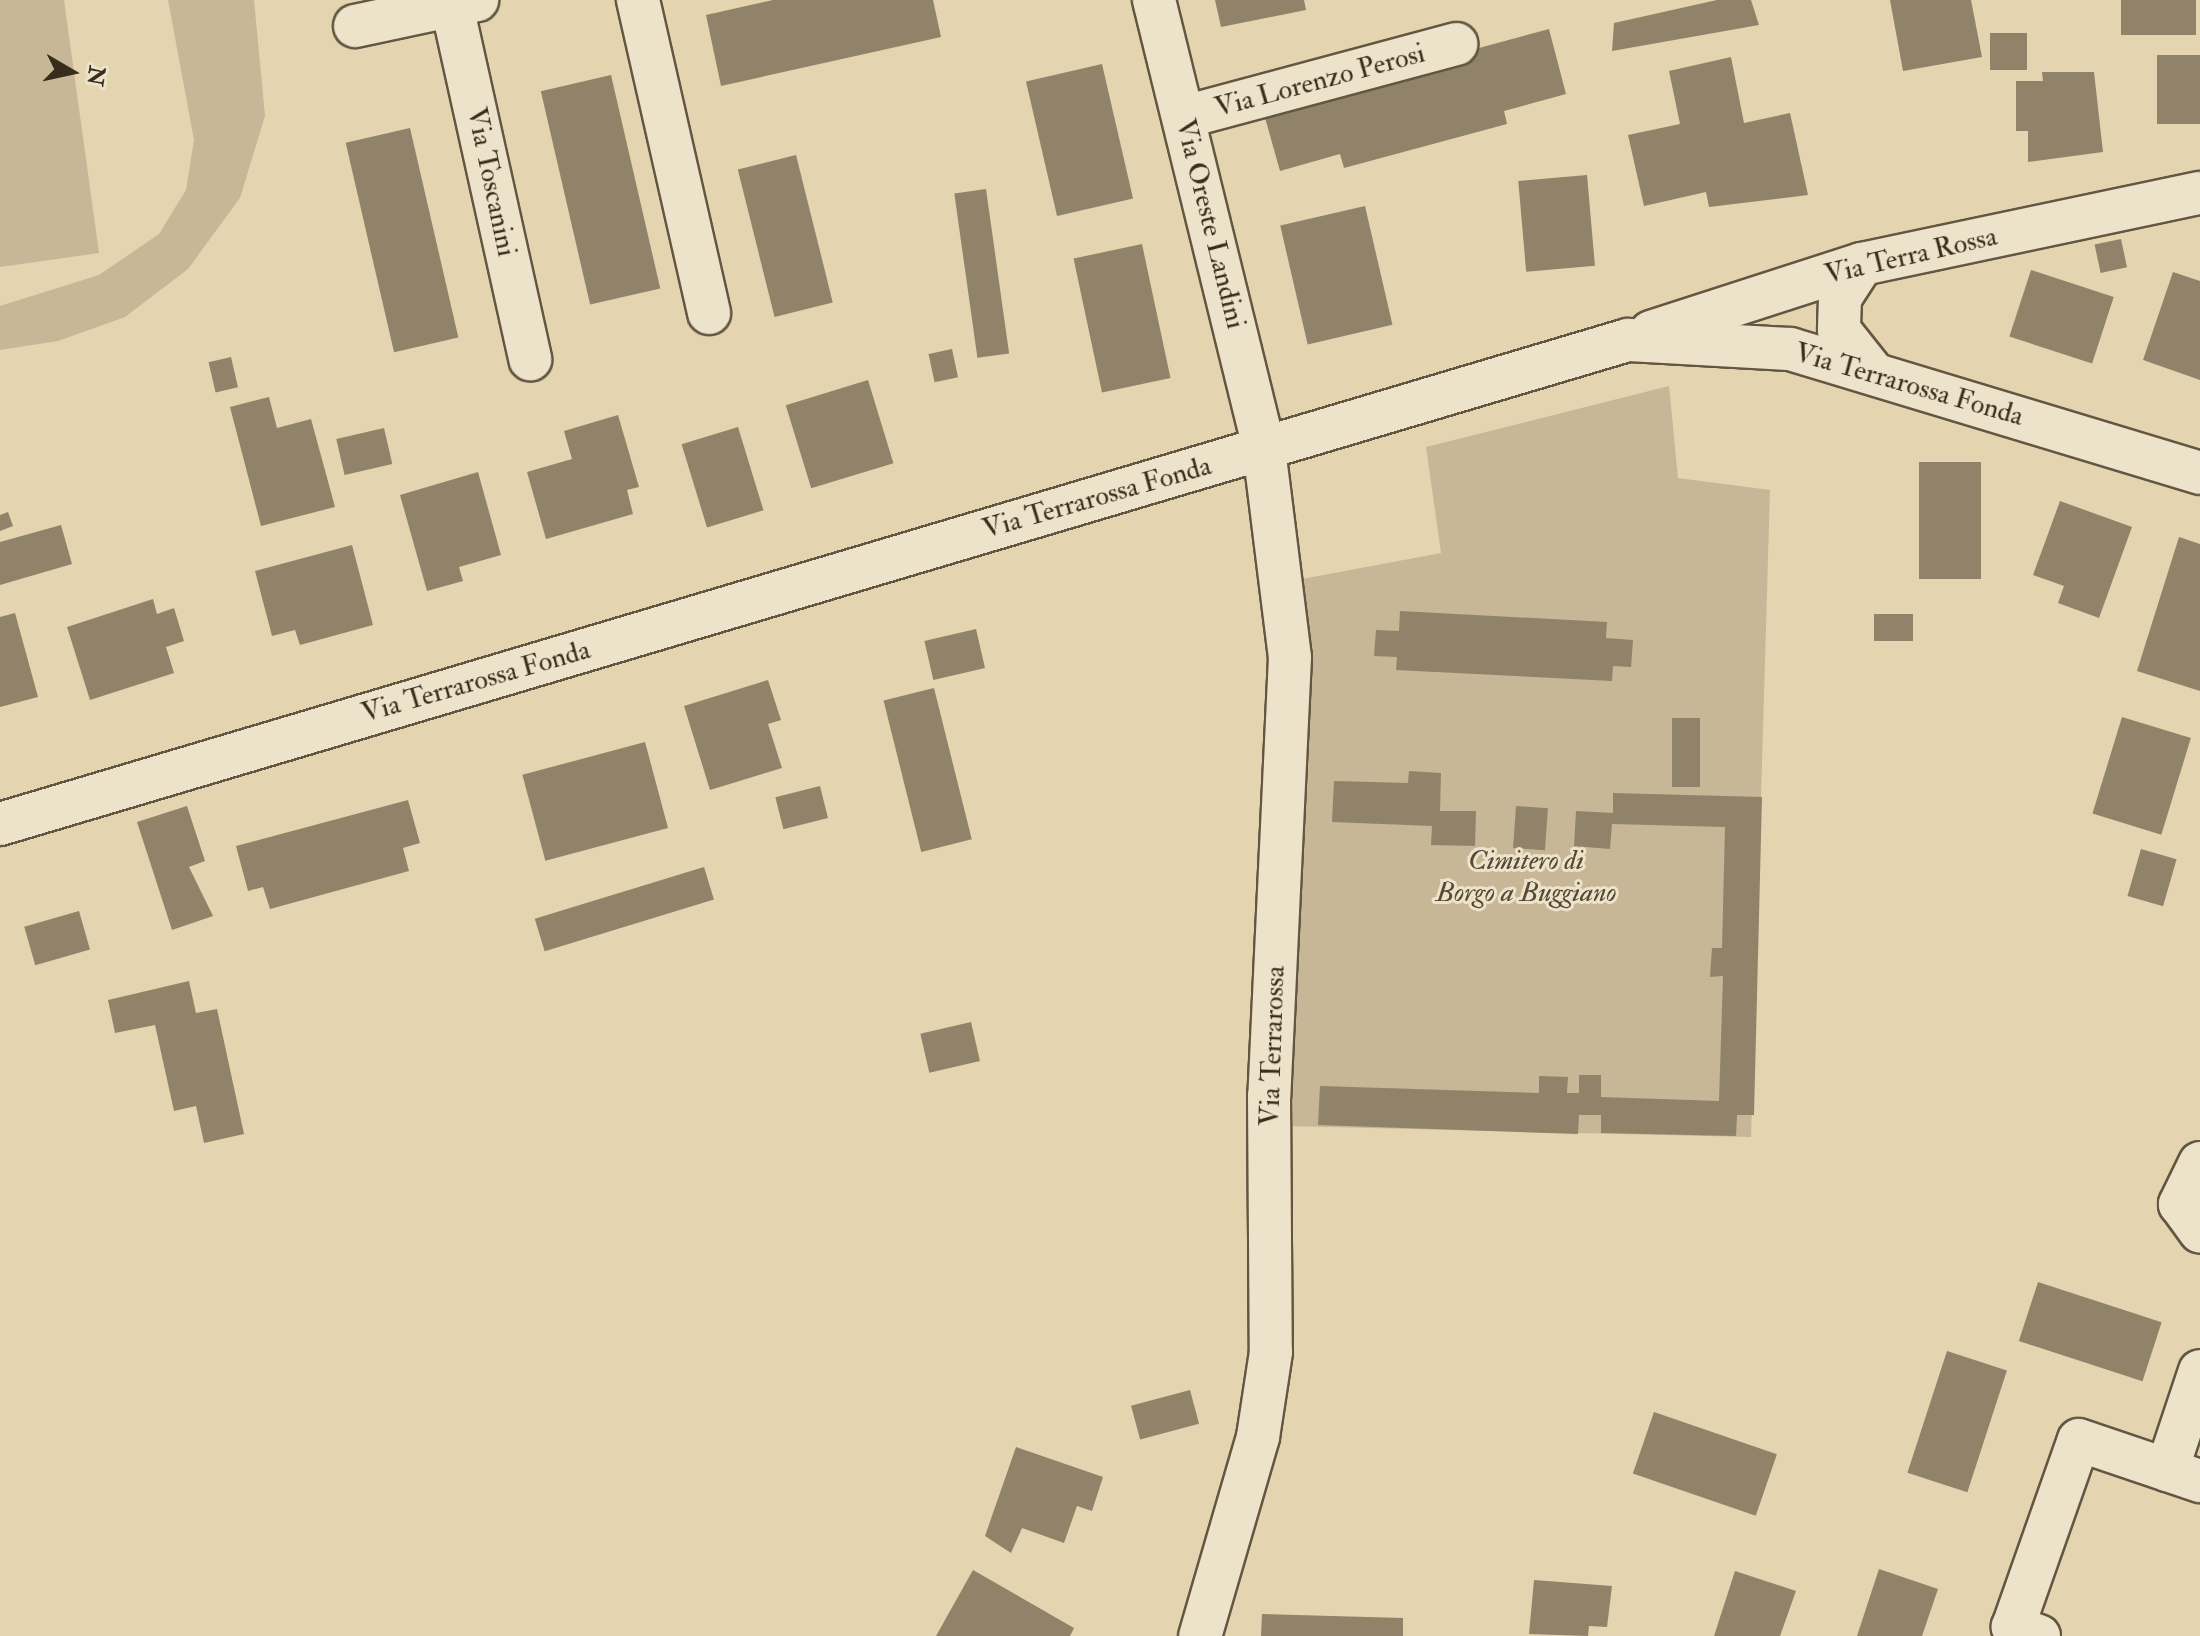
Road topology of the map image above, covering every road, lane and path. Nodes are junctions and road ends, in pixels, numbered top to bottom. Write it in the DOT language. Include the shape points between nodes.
graph roads {
  1 [pos="638,0"];
  2 [pos="1154,0"];
  3 [pos="465,3"];
  4 [pos="355,26"];
  5 [pos="1456,44"];
  6 [pos="1184,117"];
  7 [pos="2200,193"];
  8 [pos="1862,264"];
  9 [pos="709,313"];
  10 [pos="1628,340"];
  11 [pos="530,359"];
  12 [pos="1871,370"];
  13 [pos="1264,449"];
  14 [pos="2200,473"];
  15 [pos="0,824"];
  16 [pos="2200,1163"];
  17 [pos="2200,1232"];
  18 [pos="2200,1371"];
  19 [pos="2184,1475"];
  20 [pos="1200,1636"];
  21 [pos="2039,1636"];
  1 -- 9 [label="street"];
  2 -- 6 [label="street, Via Oreste Landini"];
  3 -- 4 [label="street, Via Toscanini"];
  3 -- 11 [label="street, Via Toscanini"];
  5 -- 6 [label="street, Via Lorenzo Perosi"];
  6 -- 13 [label="street, Via Oreste Landini"];
  7 -- 8 [label="street, Via Terra Rossa"];
  8 -- 10 [label="street, Via Terra Rossa"];
  8 -- 12 [label="street" via="1840,298 1839,330"];
  10 -- 12 [label="street, Via Terrarossa Fonda" via="1790,349"];
  10 -- 13 [label="street, Via Terrarossa Fonda"];
  12 -- 14 [label="street, Via Terrarossa Fonda"];
  13 -- 15 [label="street, Via Terrarossa Fonda"];
  13 -- 20 [label="street, Via Terrarossa" via="1290,657 1269,1096 1271,1352 1258,1437"];
  16 -- 17 [label="street" via="2180,1204"];
  18 -- 19 [label="street"];
  19 -- 21 [label="street" via="2079,1440 2013,1627"];
}
